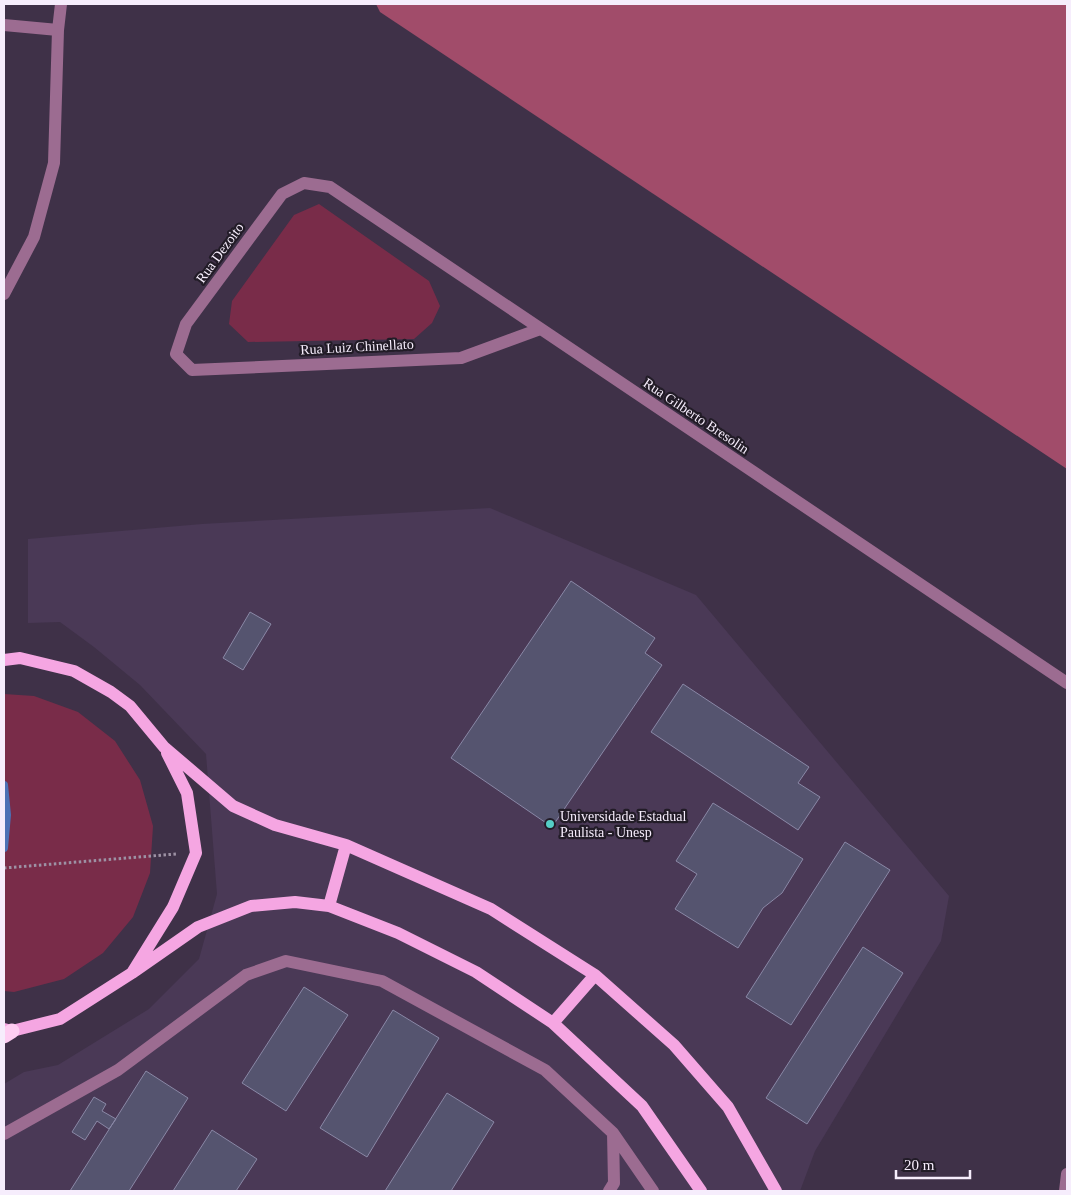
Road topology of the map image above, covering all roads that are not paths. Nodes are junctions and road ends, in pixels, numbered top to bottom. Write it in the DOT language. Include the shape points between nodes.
graph roads {
  1 [pos="61,4"];
  2 [pos="4,25"];
  3 [pos="58,30"];
  4 [pos="304,183"];
  5 [pos="4,294"];
  6 [pos="540,329"];
  7 [pos="176,354"];
  8 [pos="4,660"];
  9 [pos="1067,683"];
  10 [pos="164,747"];
  11 [pos="346,845"];
  12 [pos="329,906"];
  13 [pos="132,973"];
  14 [pos="595,975"];
  15 [pos="553,1023"];
  16 [pos="6,1032"];
  17 [pos="613,1132"];
  18 [pos="4,1134"];
  19 [pos="1067,1174"];
  20 [pos="609,1191"];
  21 [pos="653,1191"];
  22 [pos="701,1191"];
  23 [pos="776,1191"];
  24 [pos="1065,1191"];
  1 -- 3 [label="street"];
  2 -- 3 [label="street"];
  3 -- 5 [label="street" via="54,163 34,237"];
  4 -- 6 [label="street, Rua Gilberto Bresolin" via="330,187"];
  4 -- 7 [label="street, Rua Dezoito" via="282,194 186,324"];
  6 -- 7 [label="street, Rua Luiz Chinellato" via="461,358 192,370"];
  6 -- 9 [label="street, Rua Gilberto Bresolin"];
  8 -- 10 [label="main road" via="20,658 74,671 130,706"];
  10 -- 11 [label="main road" via="233,806 275,825"];
  10 -- 13 [label="main road" via="187,793 196,853 173,907"];
  11 -- 12 [label="main road"];
  11 -- 14 [label="main road" via="491,909"];
  12 -- 13 [label="main road" via="294,902 250,906 198,927"];
  12 -- 15 [label="main road" via="398,933 476,972"];
  13 -- 16 [label="main road" via="60,1019"];
  14 -- 15 [label="main road"];
  14 -- 23 [label="main road" via="674,1045 728,1107"];
  15 -- 22 [label="main road" via="642,1106"];
  17 -- 18 [label="street" via="545,1070 382,981 286,961 246,975 118,1070"];
  17 -- 20 [label="street" via="614,1183"];
  17 -- 21 [label="street"];
  19 -- 24 [label="street"];
}
